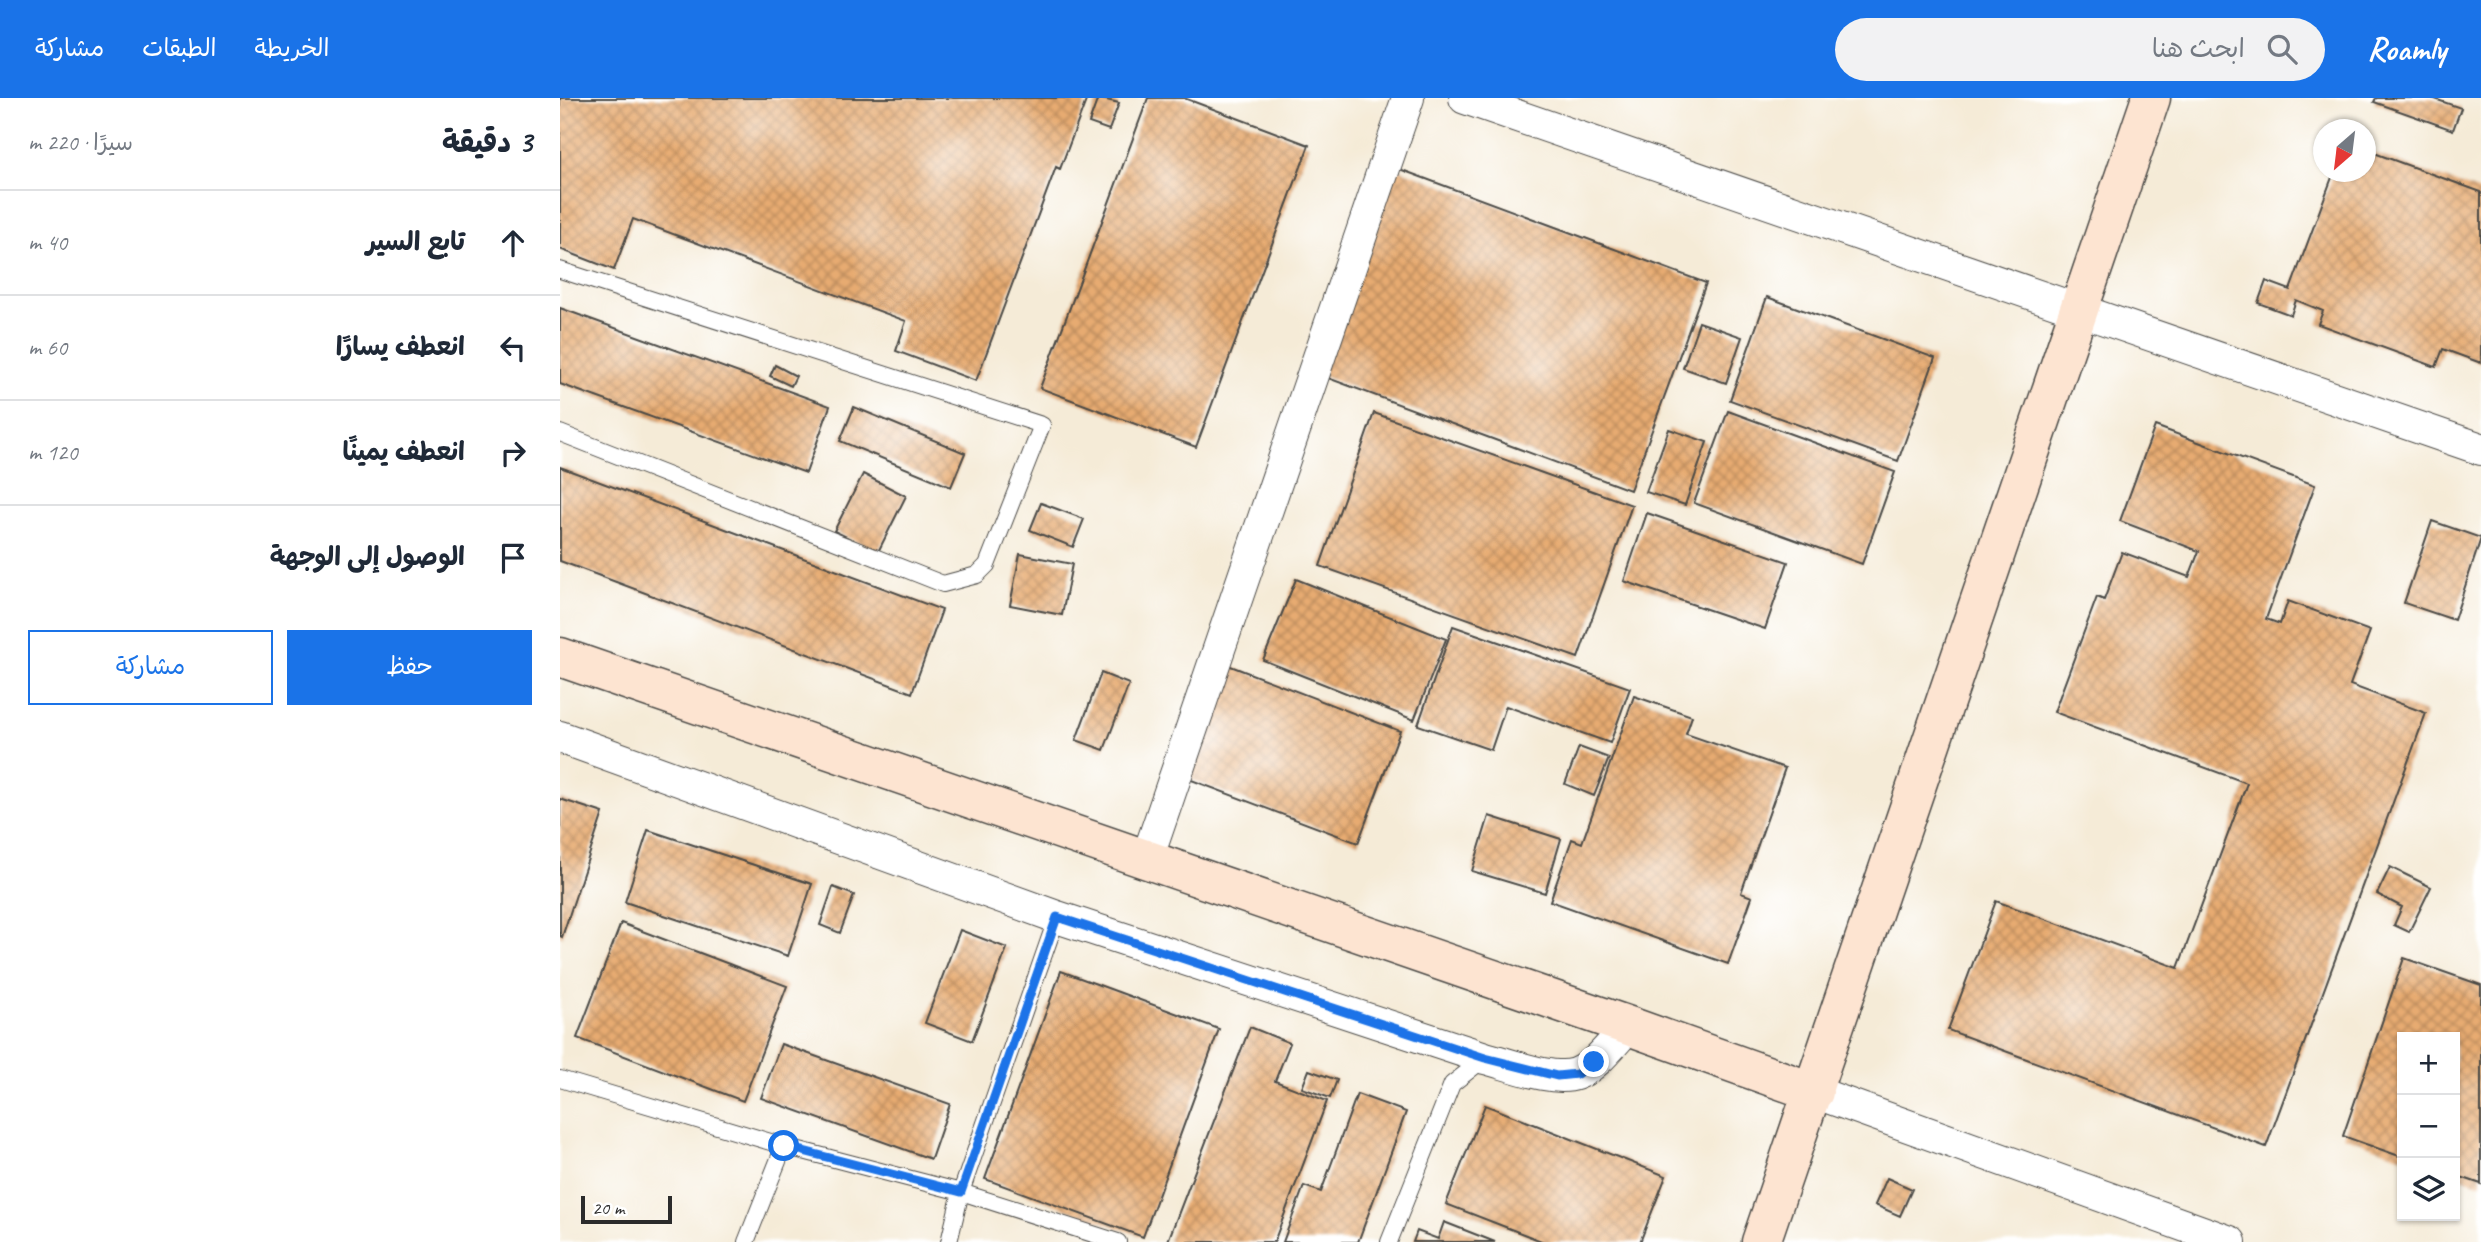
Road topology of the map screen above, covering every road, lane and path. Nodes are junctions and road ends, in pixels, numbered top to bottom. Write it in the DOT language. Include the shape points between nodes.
graph roads {
  1 [pos="1408,98"];
  2 [pos="1465,98"];
  3 [pos="2151,98"];
  4 [pos="560,270"];
  5 [pos="2078,308"];
  6 [pos="560,433"];
  7 [pos="2481,449"];
  8 [pos="560,657"];
  9 [pos="560,737"];
  10 [pos="1147,859"];
  11 [pos="1057,917"];
  12 [pos="1629,1026"];
  13 [pos="1485,1058"];
  14 [pos="560,1079"];
  15 [pos="1814,1093"];
  16 [pos="784,1146"];
  17 [pos="961,1192"];
  18 [pos="746,1242"];
  19 [pos="949,1242"];
  20 [pos="1118,1242"];
  21 [pos="1388,1242"];
  22 [pos="1762,1242"];
  23 [pos="2230,1242"];
  1 -- 10 [label="street"];
  2 -- 5 [label="street"];
  3 -- 5 [label="street"];
  4 -- 6 [label="lane" via="1042,425 987,565 976,575 943,584"];
  5 -- 7 [label="street"];
  5 -- 15 [label="street"];
  8 -- 10 [label="street"];
  9 -- 11 [label="street"];
  10 -- 12 [label="street"];
  11 -- 13 [label="street"];
  11 -- 17 [label="lane"];
  12 -- 13 [label="street" via="1577,1074 1557,1076"];
  12 -- 15 [label="street"];
  13 -- 21 [label="lane" via="1452,1084"];
  14 -- 16 [label="lane"];
  15 -- 22 [label="street"];
  15 -- 23 [label="street"];
  16 -- 17 [label="lane"];
  16 -- 18 [label="lane"];
  17 -- 19 [label="lane"];
  17 -- 20 [label="lane"];
}
